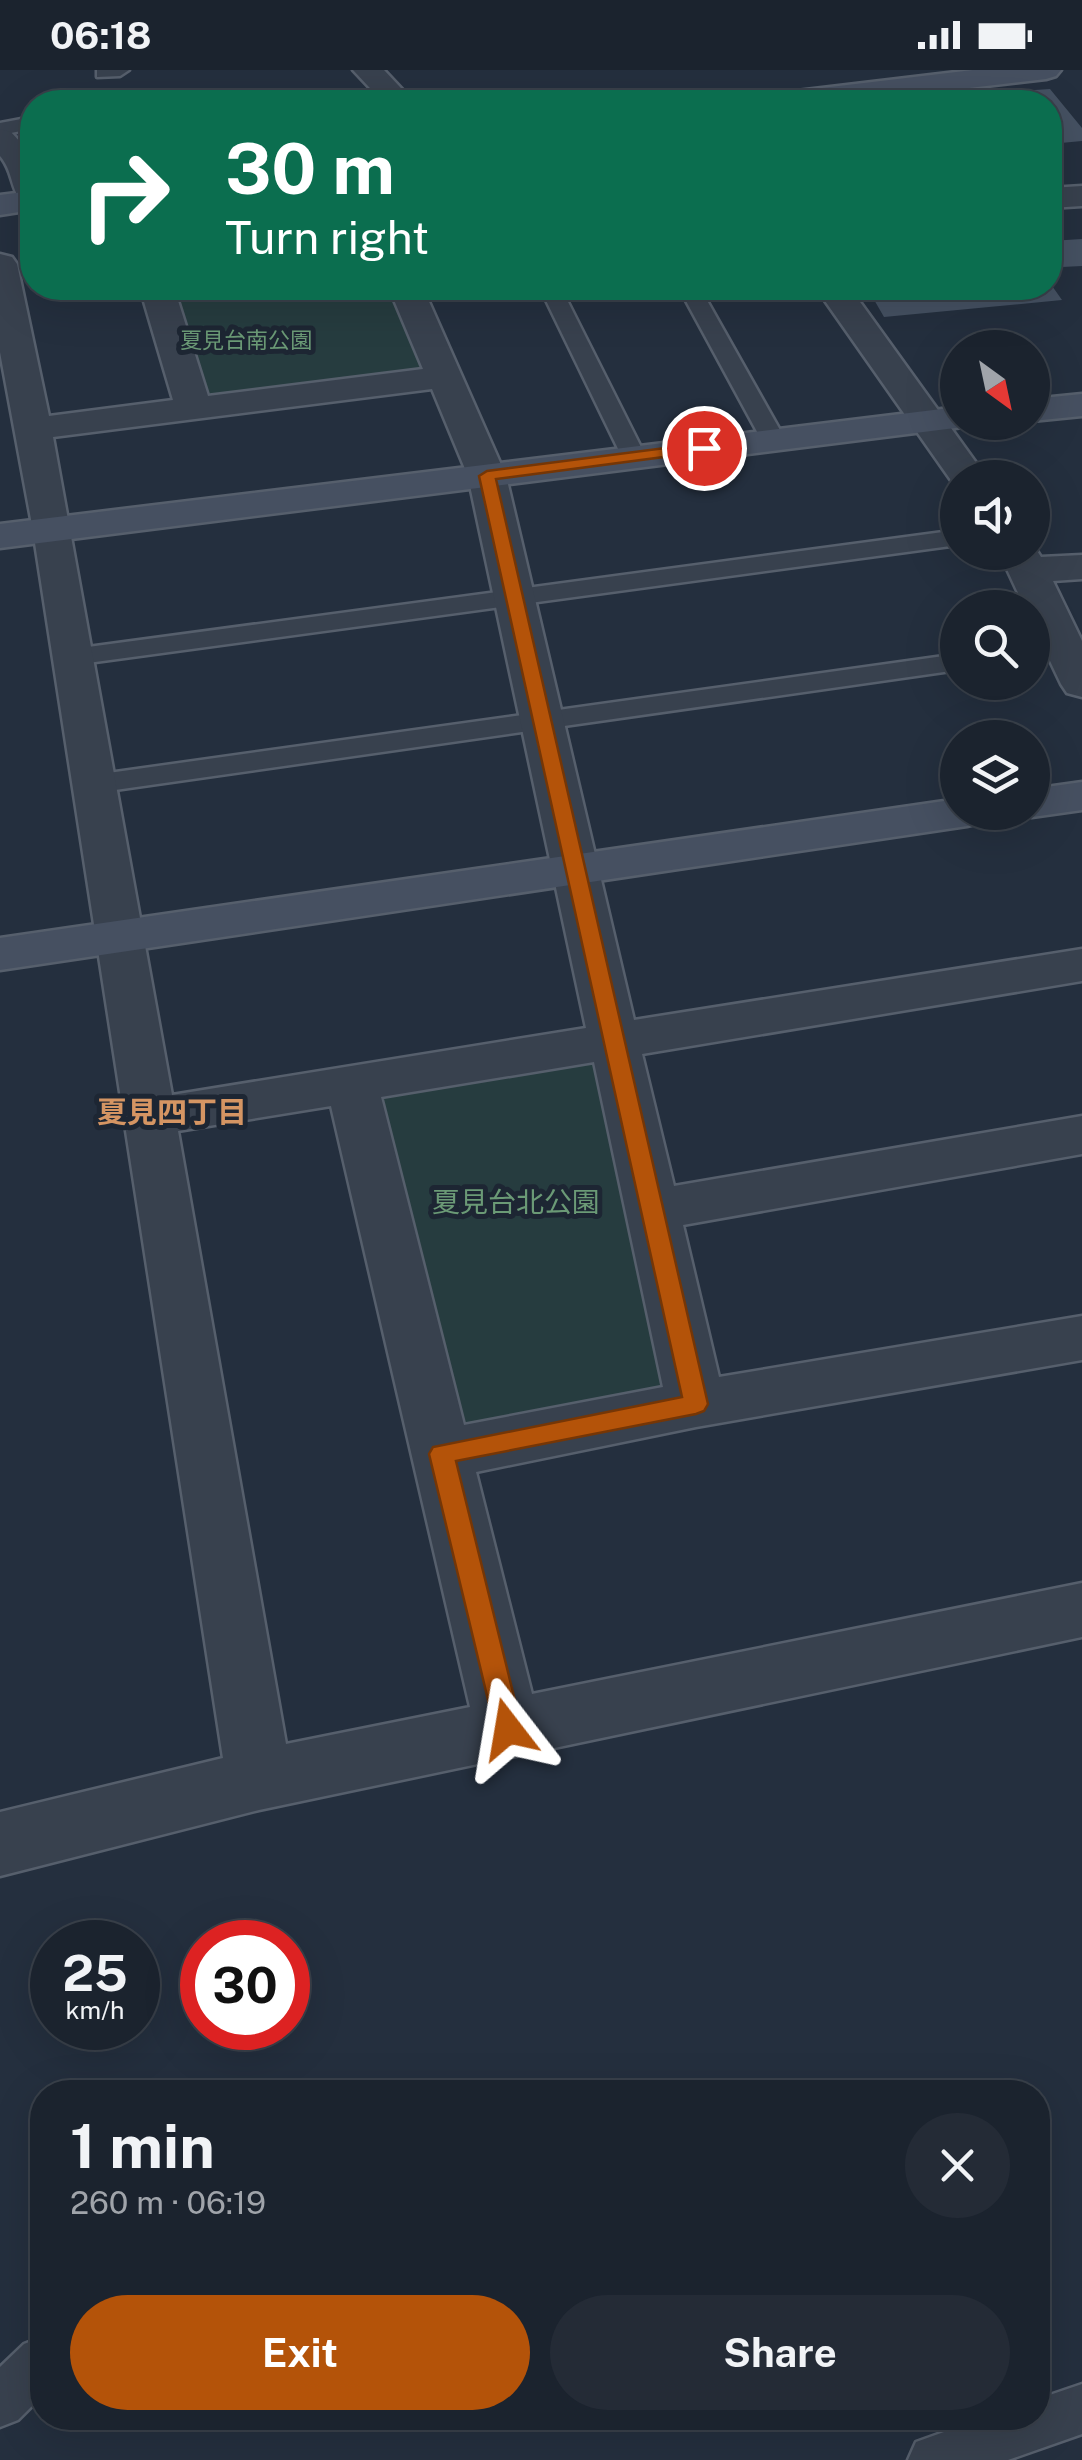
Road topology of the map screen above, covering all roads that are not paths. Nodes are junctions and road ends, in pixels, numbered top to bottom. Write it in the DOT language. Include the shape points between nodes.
graph roads {
  1 [pos="368,70"];
  2 [pos="1046,70"];
  3 [pos="387,90"];
  4 [pos="880,90"];
  5 [pos="0,138"];
  6 [pos="20,159"];
  7 [pos="0,264"];
  8 [pos="161,300"];
  9 [pos="411,300"];
  10 [pos="556,300"];
  11 [pos="696,300"];
  12 [pos="843,300"];
  13 [pos="444,377"];
  14 [pos="1082,405"];
  15 [pos="194,408"];
  16 [pos="1050,408"];
  17 [pos="940,417"];
  18 [pos="940,419"];
  19 [pos="32,428"];
  20 [pos="773,439"];
  21 [pos="634,457"];
  22 [pos="487,476"];
  23 [pos="53,530"];
  24 [pos="0,536"];
  25 [pos="940,540"];
  26 [pos="1050,564"];
  27 [pos="1082,567"];
  28 [pos="1027,570"];
  29 [pos="514,595"];
  30 [pos="74,656"];
  31 [pos="1060,661"];
  32 [pos="940,664"];
  33 [pos="542,719"];
  34 [pos="94,784"];
  35 [pos="1082,796"];
  36 [pos="1050,800"];
  37 [pos="940,816"];
  38 [pos="576,869"];
  39 [pos="119,936"];
  40 [pos="0,954"];
  41 [pos="1082,965"];
  42 [pos="615,1042"];
  43 [pos="352,1084"];
  44 [pos="149,1117"];
  45 [pos="1082,1135"];
  46 [pos="652,1210"];
  47 [pos="1082,1338"];
  48 [pos="696,1404"];
  49 [pos="442,1454"];
  50 [pos="1082,1610"];
  51 [pos="508,1729"];
  52 [pos="258,1780"];
  53 [pos="0,1844"];
  54 [pos="30,2373"];
  55 [pos="0,2402"];
  56 [pos="1082,2409"];
  57 [pos="1050,2420"];
  58 [pos="1021,2430"];
  59 [pos="934,2460"];
  1 -- 3 [label="street"];
  2 -- 4 [label="street"];
  5 -- 6 [label="street"];
  7 -- 19 [label="street"];
  8 -- 15 [label="street"];
  9 -- 13 [label="street"];
  10 -- 21 [label="lane"];
  11 -- 20 [label="lane"];
  12 -- 17 [label="street"];
  13 -- 15 [label="street"];
  13 -- 22 [label="street"];
  14 -- 16 [label="street"];
  15 -- 19 [label="street"];
  18 -- 20 [label="street"];
  19 -- 23 [label="street"];
  20 -- 21 [label="street"];
  21 -- 22 [label="street"];
  22 -- 23 [label="street"];
  22 -- 29 [label="street"];
  23 -- 24 [label="street"];
  23 -- 30 [label="street"];
  25 -- 29 [label="lane"];
  26 -- 27 [label="street"];
  28 -- 31 [label="street"];
  29 -- 30 [label="lane"];
  29 -- 33 [label="street"];
  30 -- 34 [label="street"];
  32 -- 33 [label="lane"];
  33 -- 34 [label="lane"];
  33 -- 38 [label="street"];
  34 -- 39 [label="street"];
  35 -- 36 [label="street"];
  37 -- 38 [label="street"];
  38 -- 39 [label="street"];
  38 -- 42 [label="street"];
  39 -- 40 [label="street"];
  39 -- 44 [label="street"];
  41 -- 42 [label="street"];
  42 -- 43 [label="street"];
  42 -- 46 [label="street"];
  43 -- 44 [label="street"];
  43 -- 49 [label="street"];
  44 -- 52 [label="street"];
  45 -- 46 [label="street"];
  46 -- 48 [label="street"];
  47 -- 48 [label="street"];
  48 -- 49 [label="street"];
  49 -- 51 [label="street"];
  50 -- 51 [label="street"];
  51 -- 52 [label="street"];
  52 -- 53 [label="street"];
  54 -- 55 [label="lane"];
  56 -- 57 [label="lane"];
  58 -- 59 [label="lane"];
}
